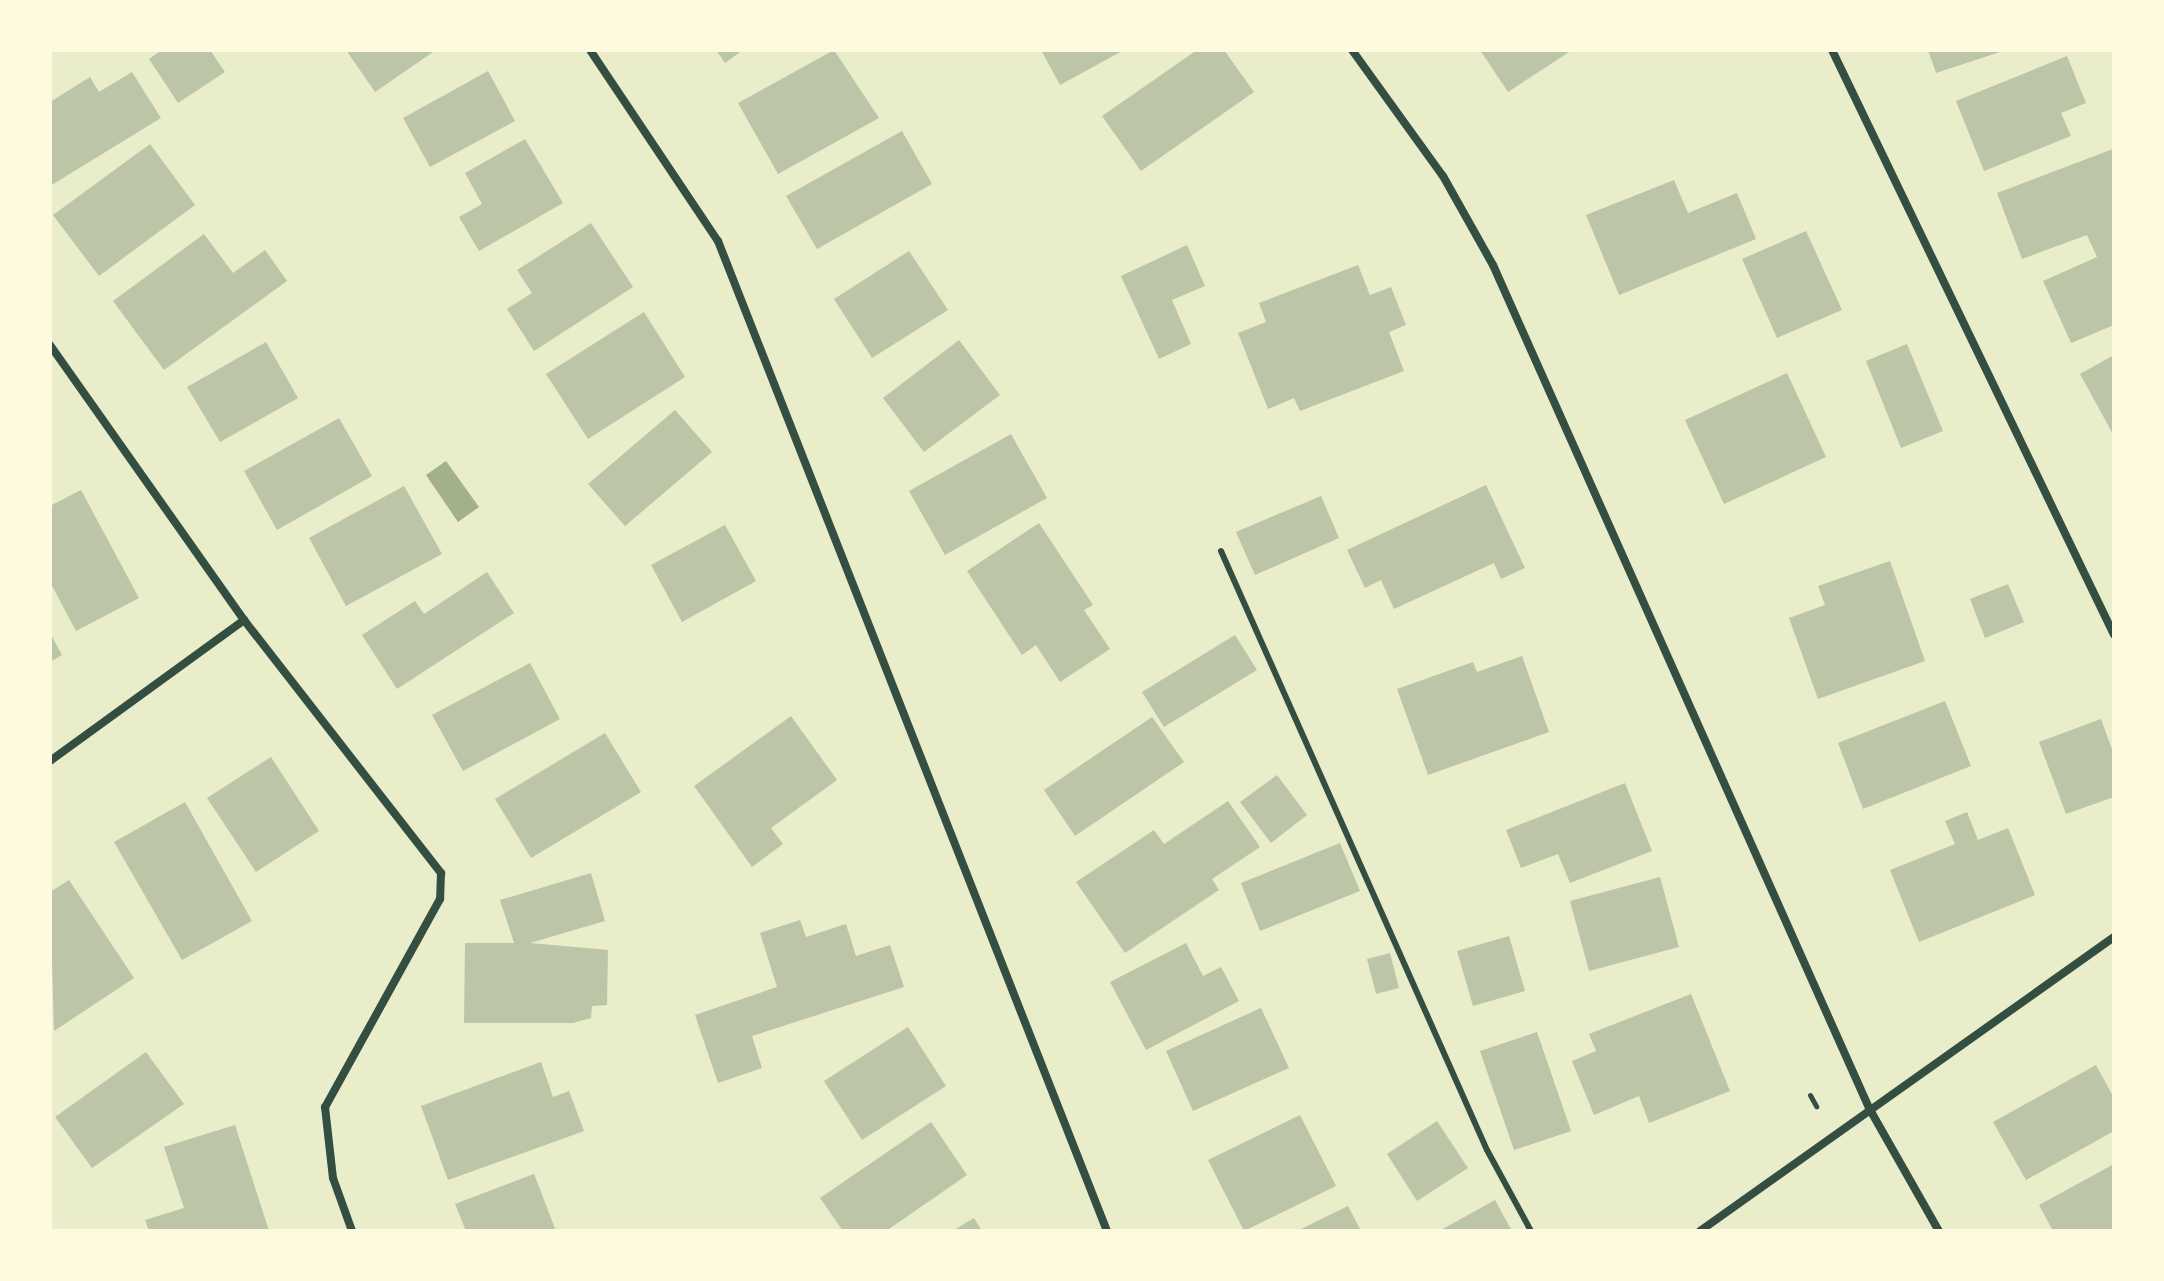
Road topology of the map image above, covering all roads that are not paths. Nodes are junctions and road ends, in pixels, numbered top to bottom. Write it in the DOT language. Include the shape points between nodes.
graph roads {
  1 [pos="590,50"];
  2 [pos="1352,50"];
  3 [pos="1832,50"];
  4 [pos="50,345"];
  5 [pos="1221,551"];
  6 [pos="244,620"];
  7 [pos="2114,635"];
  8 [pos="50,761"];
  9 [pos="2114,937"];
  10 [pos="1869,1108"];
  11 [pos="352,1231"];
  12 [pos="1107,1231"];
  13 [pos="1531,1231"];
  14 [pos="1700,1231"];
  15 [pos="1939,1231"];
  1 -- 12 [label="street" via="718,241"];
  2 -- 10 [label="street" via="1443,176 1493,265"];
  3 -- 7 [label="street"];
  4 -- 6 [label="street"];
  5 -- 13 [label="lane" via="1481,1136"];
  6 -- 8 [label="street"];
  6 -- 11 [label="street" via="444,886 325,1107 333,1178"];
  9 -- 10 [label="street"];
  10 -- 14 [label="street"];
  10 -- 15 [label="street"];
}
